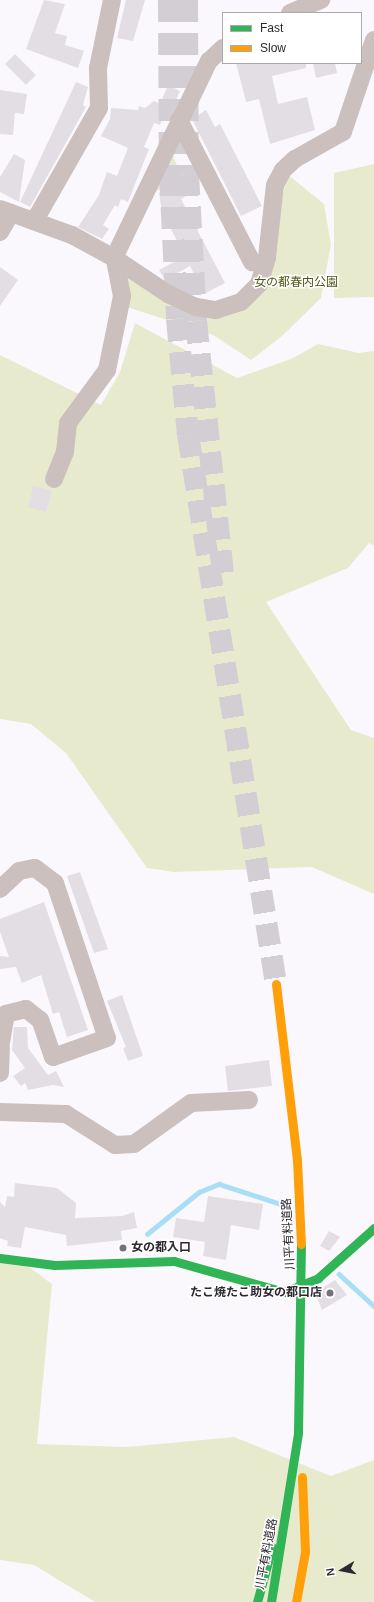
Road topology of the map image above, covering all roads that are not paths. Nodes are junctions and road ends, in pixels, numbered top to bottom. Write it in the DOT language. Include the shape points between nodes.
graph roads {
  1 [pos="112,0"];
  2 [pos="321,0"];
  3 [pos="292,12"];
  4 [pos="374,40"];
  5 [pos="222,49"];
  6 [pos="179,120"];
  7 [pos="5,211"];
  8 [pos="35,220"];
  9 [pos="0,232"];
  10 [pos="115,258"];
  11 [pos="252,262"];
  12 [pos="54,479"];
  13 [pos="0,889"];
  14 [pos="276,984"];
  15 [pos="0,1049"];
  16 [pos="0,1074"];
  17 [pos="249,1100"];
  18 [pos="301,1101"];
  19 [pos="0,1112"];
  20 [pos="374,1228"];
  21 [pos="0,1258"];
  22 [pos="312,1296"];
  23 [pos="310,1379"];
  24 [pos="294,1467"];
  25 [pos="302,1477"];
  26 [pos="257,1602"];
  27 [pos="271,1602"];
  28 [pos="280,1602"];
  29 [pos="296,1602"];
  1 -- 8 [label="street" via="98,68 99,108"];
  2 -- 3 [label="street"];
  4 -- 10 [label="street" via="342,132 295,159 275,185 268,257 259,284 241,302 216,310 196,307 168,294"];
  5 -- 6 [label="street" via="209,61"];
  6 -- 10 [label="street"];
  6 -- 11 [label="street"];
  7 -- 8 [label="street"];
  7 -- 9 [label="street"];
  8 -- 10 [label="street"];
  10 -- 12 [label="street" via="122,296 107,370 68,423 66,452"];
  13 -- 15 [label="street" via="19,871 35,868 55,883 107,1038 53,1058 40,1020 26,1009 6,1014"];
  14 -- 24 [label="main road, 川平有料道路, bridge" via="302,1225 303,1342"];
  15 -- 16 [label="street"];
  17 -- 19 [label="street" via="191,1102 134,1144 115,1145 66,1114"];
  18 -- 22 [label="main road, 川平有料道路"];
  20 -- 21 [label="main road" via="318,1278 284,1292 174,1261 55,1265"];
  23 -- 25 [label="main road, 川平有料道路"];
  24 -- 26 [label="main road"];
  24 -- 27 [label="main road, 川平有料道路, bridge"];
  25 -- 28 [label="main road, 川平有料道路"];
  25 -- 29 [label="main road" via="305,1552"];
}
